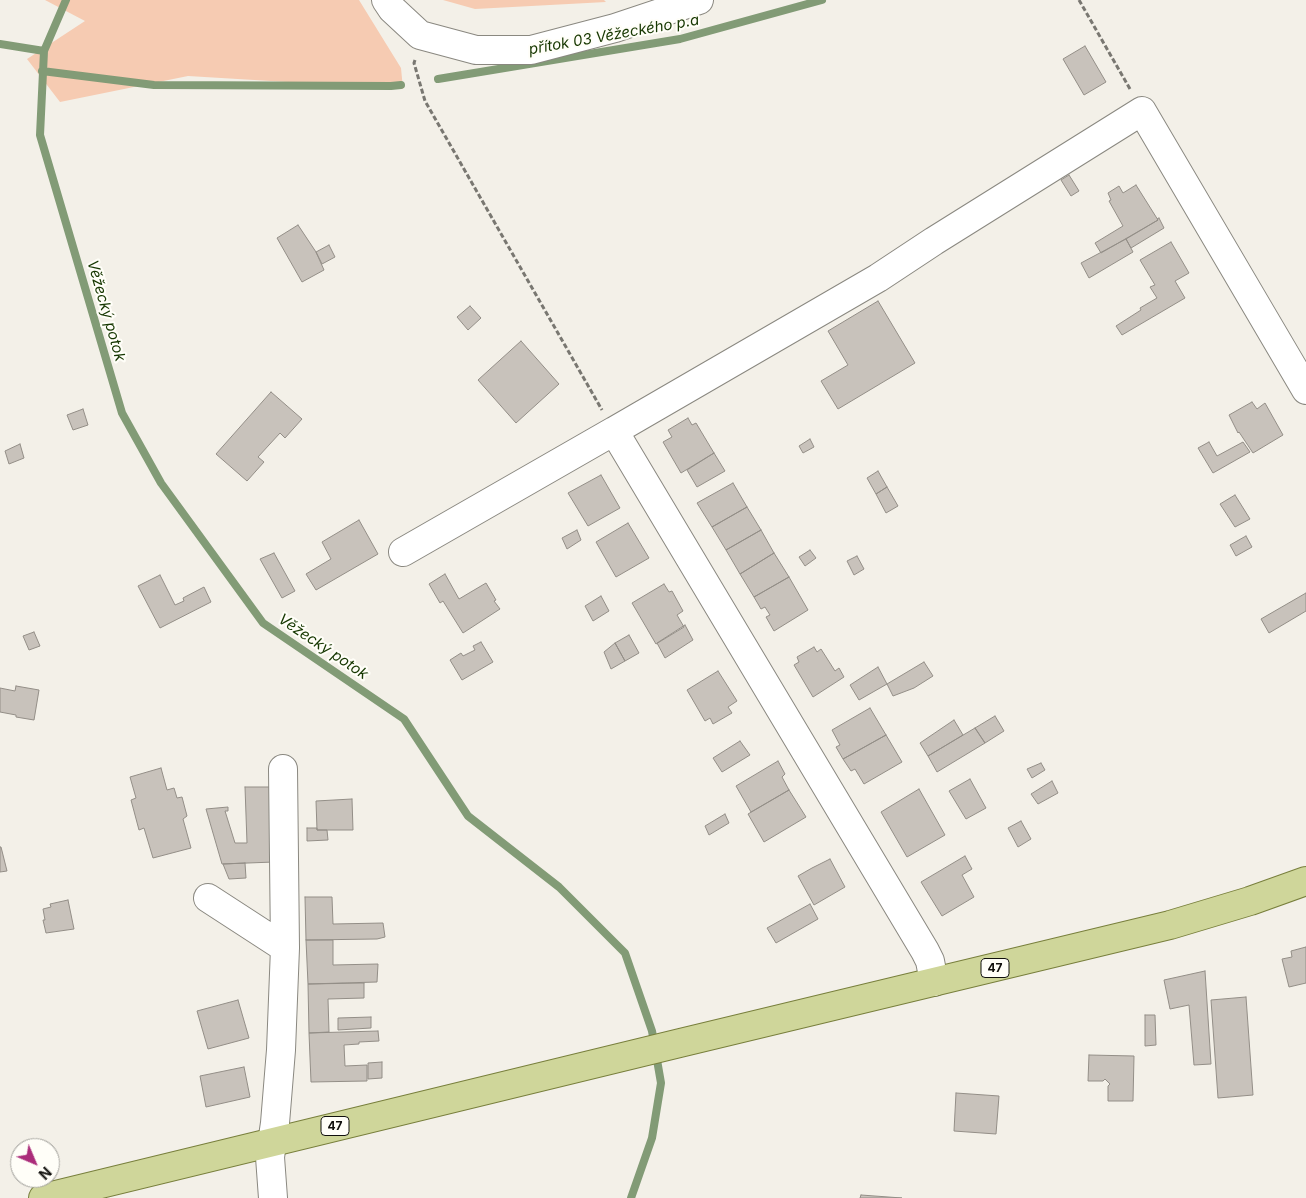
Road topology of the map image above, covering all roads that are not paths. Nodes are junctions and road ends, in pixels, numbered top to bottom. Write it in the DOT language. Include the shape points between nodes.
graph roads {
  1 [pos="386,0"];
  2 [pos="699,0"];
  3 [pos="1306,390"];
  4 [pos="614,431"];
  5 [pos="403,552"];
  6 [pos="283,769"];
  7 [pos="1306,881"];
  8 [pos="208,898"];
  9 [pos="285,948"];
  10 [pos="934,982"];
  11 [pos="272,1142"];
  12 [pos="43,1198"];
  13 [pos="273,1198"];
  1 -- 2 [label="street" via="420,35 476,50 531,50 615,28"];
  3 -- 4 [label="street" via="1142,111 878,278"];
  4 -- 5 [label="street"];
  4 -- 10 [label="street" via="925,951"];
  6 -- 9 [label="street"];
  7 -- 10 [label="main road, 47" via="1170,925"];
  8 -- 9 [label="street"];
  9 -- 11 [label="street" via="281,1050"];
  10 -- 11 [label="main road, 47"];
  11 -- 12 [label="main road, 47"];
  11 -- 13 [label="street"];
}
